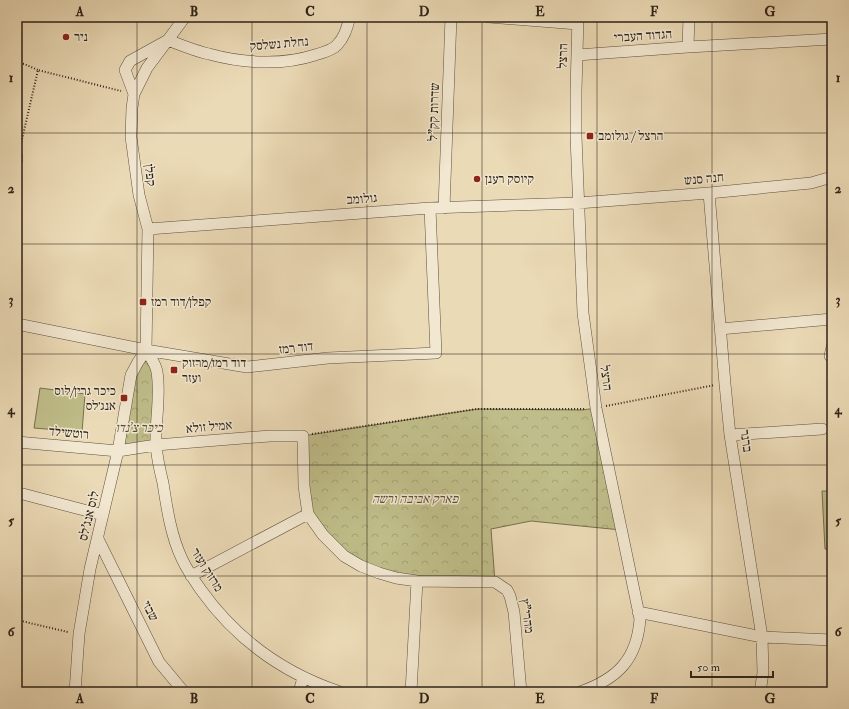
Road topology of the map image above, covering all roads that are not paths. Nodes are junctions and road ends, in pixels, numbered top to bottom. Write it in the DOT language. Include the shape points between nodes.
graph roads {
  1 [pos="185,17"];
  2 [pos="350,17"];
  3 [pos="451,17"];
  4 [pos="489,17"];
  5 [pos="689,17"];
  6 [pos="578,20"];
  7 [pos="832,39"];
  8 [pos="168,40"];
  9 [pos="688,47"];
  10 [pos="576,55"];
  11 [pos="134,94"];
  12 [pos="832,177"];
  13 [pos="709,193"];
  14 [pos="578,203"];
  15 [pos="430,208"];
  16 [pos="444,208"];
  17 [pos="148,229"];
  18 [pos="832,318"];
  19 [pos="17,324"];
  20 [pos="720,329"];
  21 [pos="146,350"];
  22 [pos="822,429"];
  23 [pos="303,436"];
  24 [pos="730,436"];
  25 [pos="17,442"];
  26 [pos="156,445"];
  27 [pos="118,451"];
  28 [pos="19,493"];
  29 [pos="308,514"];
  30 [pos="103,515"];
  31 [pos="98,539"];
  32 [pos="191,576"];
  33 [pos="417,581"];
  34 [pos="638,612"];
  35 [pos="762,637"];
  36 [pos="832,640"];
  37 [pos="303,678"];
  38 [pos="75,692"];
  39 [pos="184,692"];
  40 [pos="299,692"];
  41 [pos="340,692"];
  42 [pos="411,692"];
  43 [pos="521,692"];
  44 [pos="580,692"];
  45 [pos="760,692"];
  1 -- 8 [label="street, קפלן"];
  2 -- 8 [label="street, נחלת נשלסק" via="346,33 337,46 307,58 246,62 208,54"];
  3 -- 16 [label="street, שדרות קק\"ל"];
  4 -- 6 [label="street"];
  5 -- 9 [label="street"];
  6 -- 10 [label="street, הרצל"];
  7 -- 9 [label="street, הגדוד העברי"];
  8 -- 11 [label="street, קפלן" via="147,68"];
  8 -- 11 [label="street" via="130,61 125,70"];
  9 -- 10 [label="street, הגדוד העברי"];
  10 -- 14 [label="street, הרצל"];
  11 -- 17 [label="street, קפלן" via="131,137 139,195"];
  12 -- 13 [label="street, חנה סנש" via="811,183"];
  13 -- 14 [label="street, חנה סנש"];
  13 -- 20 [label="street, ברנר"];
  14 -- 16 [label="street, גולומב"];
  14 -- 34 [label="street, הרצל" via="583,313 596,408"];
  15 -- 16 [label="street, גולומב"];
  15 -- 17 [label="street, גולומב"];
  15 -- 21 [label="street, דוד רמז" via="436,352 328,358 247,367"];
  17 -- 21 [label="street, קפלן"];
  18 -- 20 [label="street"];
  19 -- 21 [label="street, דוד רמז"];
  20 -- 24 [label="street, ברנר"];
  21 -- 26 [label="street, מרזוק ועזר" via="157,372"];
  21 -- 27 [label="street, לוס אנג'לס" via="131,375"];
  22 -- 24 [label="street"];
  23 -- 26 [label="street, אמיל זולא" via="270,436"];
  23 -- 29 [label="street, מהרי\"ץ" via="304,486"];
  24 -- 35 [label="street, ברנר"];
  25 -- 27 [label="street, רוטשילד"];
  26 -- 27 [label="street, אמיל זולא"];
  26 -- 32 [label="street, מרזוק ועזר" via="172,535"];
  27 -- 30 [label="street, לוס אנג'לס"];
  28 -- 30 [label="street"];
  29 -- 32 [label="street"];
  29 -- 33 [label="street, מהרי\"ץ" via="333,546 361,566 379,573"];
  30 -- 31 [label="street, לוס אנג'לס"];
  31 -- 38 [label="street, לוס אנג'לס" via="90,568 79,634"];
  31 -- 39 [label="street, שבזי" via="160,662"];
  32 -- 37 [label="street, מרזוק ועזר" via="224,619 245,639"];
  33 -- 42 [label="street"];
  33 -- 43 [label="street, מהרי\"ץ" via="495,582 507,590 514,612"];
  34 -- 35 [label="street"];
  34 -- 44 [label="street" via="636,643 623,666 603,683"];
  35 -- 36 [label="street"];
  35 -- 45 [label="street, ברנר" via="763,673"];
  37 -- 40 [label="street"];
  37 -- 41 [label="street, מרזוק ועזר"];
}
